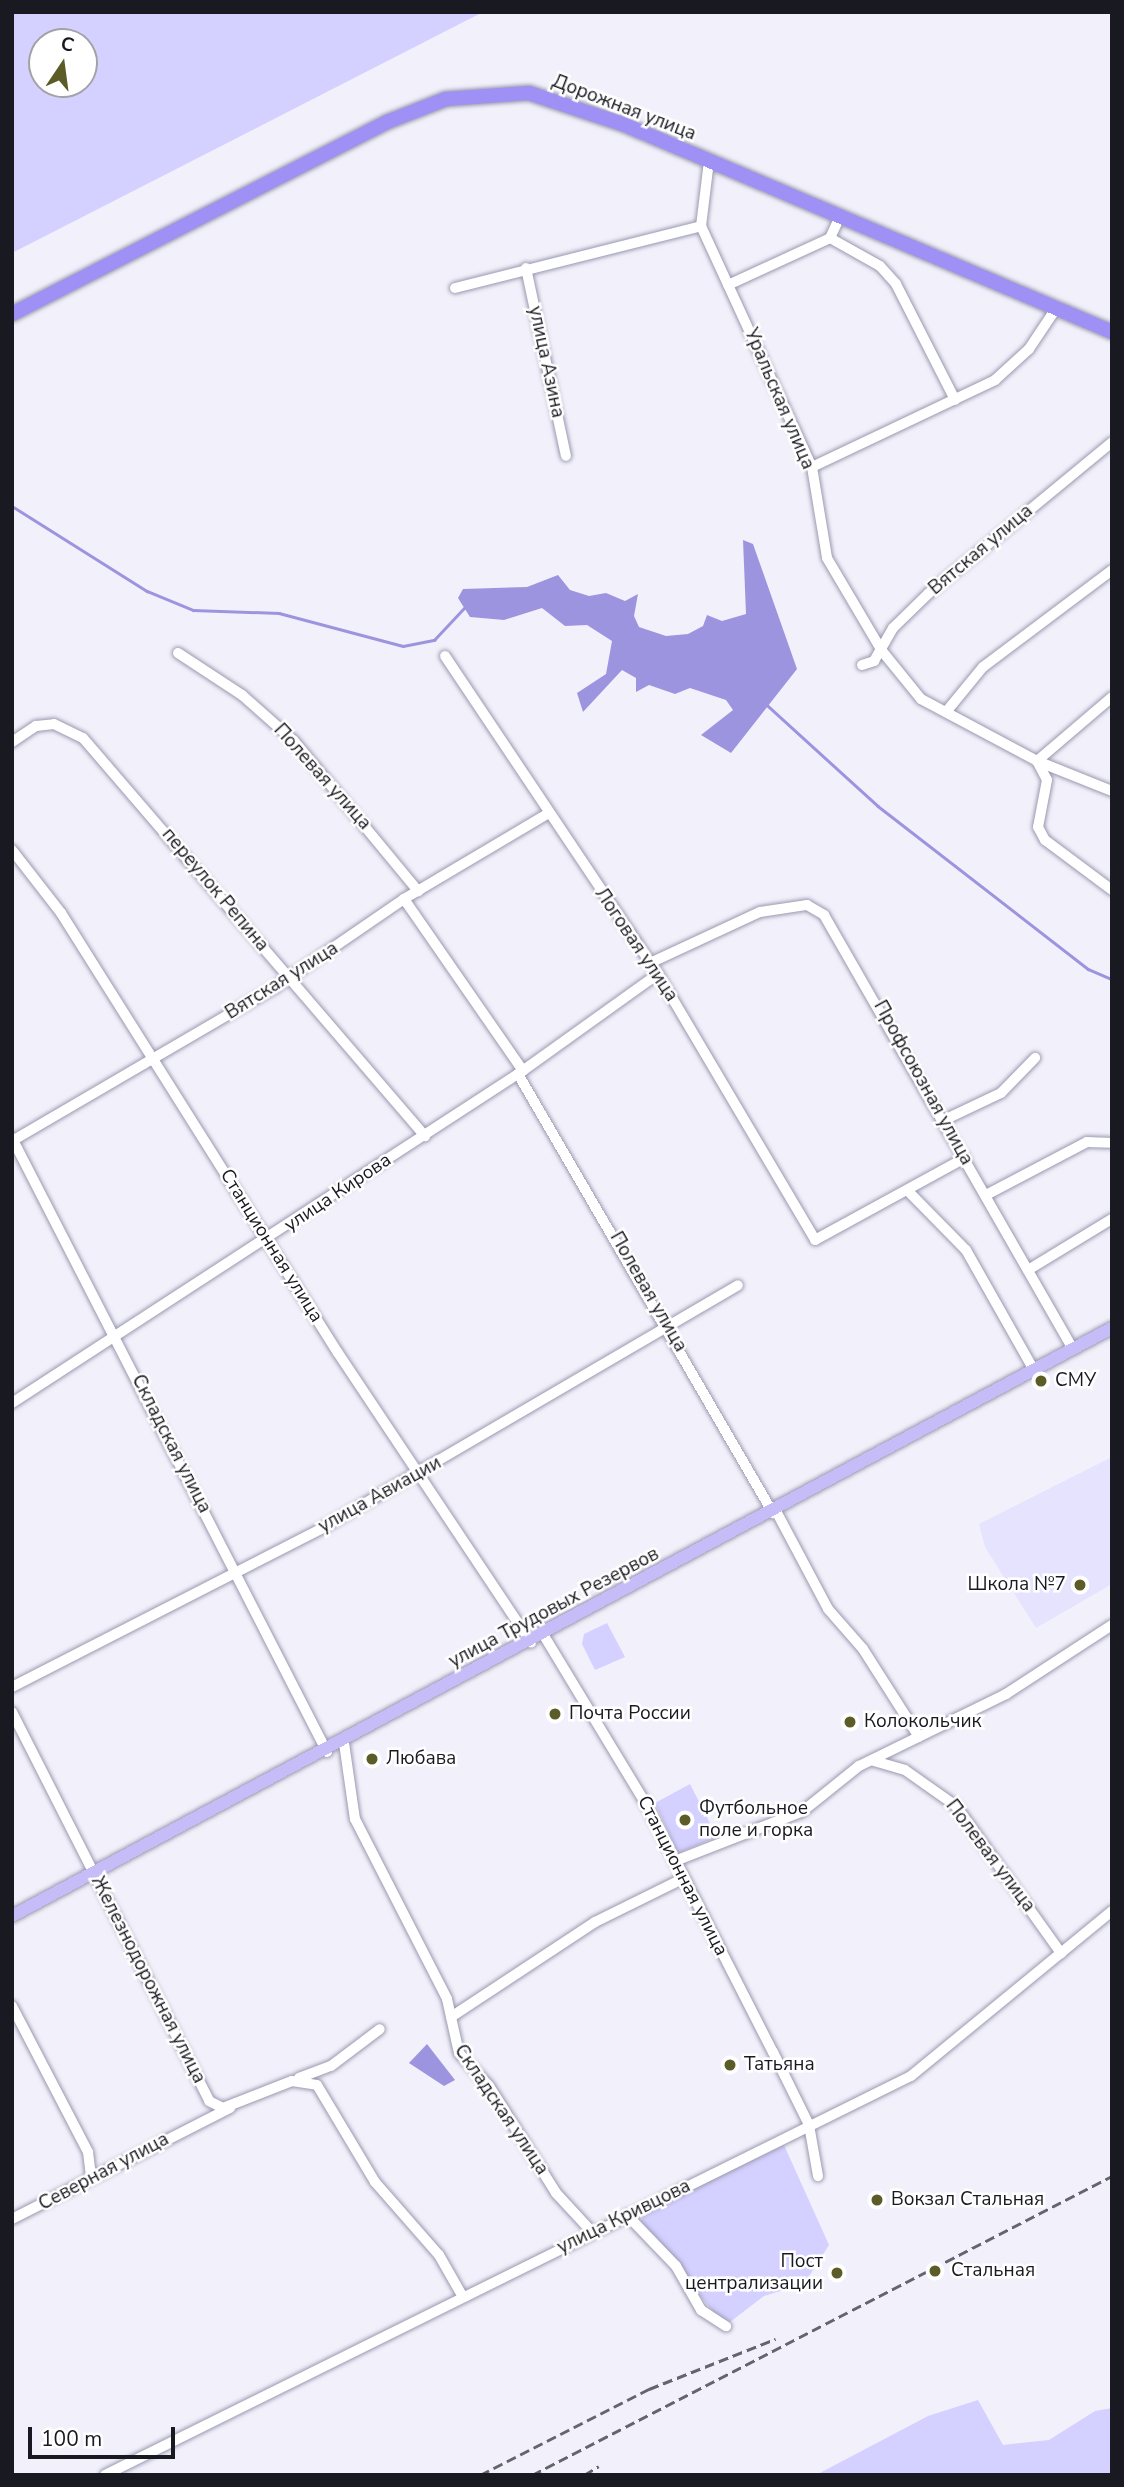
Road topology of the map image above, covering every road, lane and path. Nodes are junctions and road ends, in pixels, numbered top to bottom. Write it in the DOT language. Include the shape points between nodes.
graph roads {
  1 [pos="709,161"];
  2 [pos="841,217"];
  3 [pos="701,226"];
  4 [pos="830,238"];
  5 [pos="526,268"];
  6 [pos="728,285"];
  7 [pos="455,288"];
  8 [pos="1055,310"];
  9 [pos="12,314"];
  10 [pos="1112,332"];
  11 [pos="955,400"];
  12 [pos="1112,442"];
  13 [pos="566,456"];
  14 [pos="813,467"];
  15 [pos="1112,570"];
  16 [pos="882,652"];
  17 [pos="178,653"];
  18 [pos="445,656"];
  19 [pos="862,665"];
  20 [pos="1112,697"];
  21 [pos="946,712"];
  22 [pos="12,742"];
  23 [pos="1037,761"];
  24 [pos="1112,791"];
  25 [pos="547,814"];
  26 [pos="12,850"];
  27 [pos="1112,890"];
  28 [pos="418,891"];
  29 [pos="404,899"];
  30 [pos="650,963"];
  31 [pos="658,974"];
  32 [pos="290,978"];
  33 [pos="153,1058"];
  34 [pos="1035,1058"];
  35 [pos="520,1072"];
  36 [pos="944,1120"];
  37 [pos="425,1136"];
  38 [pos="13,1139"];
  39 [pos="1112,1143"];
  40 [pos="965,1158"];
  41 [pos="907,1190"];
  42 [pos="986,1195"];
  43 [pos="1112,1219"];
  44 [pos="267,1240"];
  45 [pos="1028,1270"];
  46 [pos="738,1285"];
  47 [pos="668,1326"];
  48 [pos="1112,1328"];
  49 [pos="117,1340"];
  50 [pos="1073,1349"];
  51 [pos="1034,1370"];
  52 [pos="12,1403"];
  53 [pos="419,1474"];
  54 [pos="775,1512"];
  55 [pos="234,1572"];
  56 [pos="1112,1625"];
  57 [pos="543,1634"];
  58 [pos="531,1642"];
  59 [pos="12,1687"];
  60 [pos="12,1712"];
  61 [pos="919,1737"];
  62 [pos="344,1743"];
  63 [pos="327,1752"];
  64 [pos="867,1763"];
  65 [pos="675,1861"];
  66 [pos="94,1874"];
  67 [pos="684,1878"];
  68 [pos="1112,1911"];
  69 [pos="12,1916"];
  70 [pos="1061,1953"];
  71 [pos="12,2006"];
  72 [pos="451,2017"];
  73 [pos="380,2029"];
  74 [pos="292,2081"];
  75 [pos="234,2106"];
  76 [pos="809,2125"];
  77 [pos="91,2176"];
  78 [pos="818,2176"];
  79 [pos="627,2215"];
  80 [pos="12,2219"];
  81 [pos="592,2232"];
  82 [pos="463,2297"];
  83 [pos="726,2326"];
  84 [pos="105,2475"];
  1 -- 2 [label="highway, Дорожная улица"];
  1 -- 3 [label="street"];
  1 -- 9 [label="highway, Дорожная улица" via="529,93 446,99 387,122"];
  2 -- 4 [label="street"];
  2 -- 8 [label="highway, Дорожная улица"];
  3 -- 5 [label="street"];
  3 -- 6 [label="street, Уральская улица"];
  4 -- 6 [label="street"];
  4 -- 11 [label="street" via="891,277"];
  5 -- 7 [label="street"];
  5 -- 13 [label="street, улица Азина"];
  6 -- 14 [label="street, Уральская улица"];
  8 -- 10 [label="highway, Дорожная улица"];
  8 -- 11 [label="street" via="1017,361"];
  11 -- 14 [label="street"];
  12 -- 16 [label="street, Вятская улица" via="929,593 893,628"];
  14 -- 16 [label="street, Уральская улица" via="827,558"];
  15 -- 21 [label="street" via="983,667"];
  16 -- 19 [label="street, Вятская улица"];
  16 -- 21 [label="street, Уральская улица" via="917,696"];
  17 -- 28 [label="street, Полевая улица" via="242,695 294,741"];
  18 -- 25 [label="street, Логовая улица"];
  20 -- 23 [label="street"];
  21 -- 23 [label="street, Уральская улица"];
  22 -- 32 [label="street, переулок Репина" via="36,726 74,731"];
  23 -- 24 [label="street, Уральская улица"];
  23 -- 27 [label="street" via="1046,780 1038,827 1045,840"];
  25 -- 28 [label="street, Вятская улица"];
  25 -- 30 [label="street, Логовая улица"];
  26 -- 33 [label="street, Станционная улица" via="61,913"];
  28 -- 29 [label="street, Вятская улица"];
  29 -- 32 [label="street, Вятская улица"];
  29 -- 35 [label="street, Полевая улица"];
  30 -- 31 [label="street, Логовая улица"];
  30 -- 36 [label="street, Профсоюзная улица" via="760,912 807,905 824,915 850,954"];
  31 -- 35 [label="street, улица Кирова"];
  31 -- 41 [label="street, Логовая улица" via="815,1240"];
  32 -- 33 [label="street, Вятская улица"];
  32 -- 37 [label="street, переулок Репина"];
  33 -- 38 [label="street, Вятская улица"];
  33 -- 44 [label="street, Станционная улица"];
  34 -- 36 [label="street" via="1001,1093"];
  35 -- 37 [label="street, улица Кирова"];
  35 -- 47 [label="street, Полевая улица"];
  36 -- 40 [label="street, Профсоюзная улица"];
  37 -- 44 [label="street, улица Кирова"];
  38 -- 49 [label="street, Складская улица"];
  39 -- 42 [label="street" via="1087,1142"];
  40 -- 41 [label="street"];
  40 -- 42 [label="street, Профсоюзная улица"];
  41 -- 51 [label="street" via="965,1250"];
  42 -- 45 [label="street, Профсоюзная улица"];
  43 -- 45 [label="street"];
  44 -- 49 [label="street, улица Кирова"];
  44 -- 53 [label="street, Станционная улица"];
  45 -- 50 [label="street, Профсоюзная улица"];
  46 -- 47 [label="street, улица Авиации"];
  47 -- 53 [label="street, улица Авиации"];
  47 -- 54 [label="street, Полевая улица"];
  48 -- 50 [label="main road, улица Трудовых Резервов"];
  49 -- 52 [label="street, улица Кирова"];
  49 -- 55 [label="street, Складская улица"];
  50 -- 51 [label="main road, улица Трудовых Резервов"];
  51 -- 54 [label="main road, улица Трудовых Резервов"];
  53 -- 55 [label="street, улица Авиации"];
  53 -- 58 [label="street, Станционная улица"];
  54 -- 57 [label="main road, улица Трудовых Резервов"];
  54 -- 61 [label="street, Полевая улица" via="828,1609 863,1650"];
  55 -- 59 [label="street, улица Авиации"];
  55 -- 63 [label="street, Складская улица"];
  56 -- 61 [label="street" via="1006,1694"];
  57 -- 58 [label="main road, улица Трудовых Резервов"];
  57 -- 65 [label="street, Станционная улица"];
  58 -- 62 [label="main road, улица Трудовых Резервов"];
  60 -- 66 [label="street, Железнодорожная улица"];
  61 -- 64 [label="street"];
  62 -- 63 [label="main road, улица Трудовых Резервов"];
  62 -- 72 [label="street, Складская улица" via="359,1828"];
  63 -- 66 [label="main road, улица Трудовых Резервов"];
  64 -- 65 [label="street" via="803,1811"];
  64 -- 70 [label="street, Полевая улица" via="892,1764 950,1801"];
  65 -- 67 [label="street, Станционная улица"];
  66 -- 69 [label="main road, улица Трудовых Резервов"];
  66 -- 75 [label="street, Железнодорожная улица" via="205,2093 217,2106"];
  67 -- 72 [label="street" via="594,1922"];
  67 -- 76 [label="street, Станционная улица"];
  68 -- 70 [label="street, улица Кривцова"];
  70 -- 76 [label="street, улица Кривцова" via="931,2063"];
  71 -- 77 [label="street" via="88,2152"];
  72 -- 81 [label="street, Складская улица" via="459,2053 489,2086 556,2193"];
  73 -- 74 [label="street" via="331,2066"];
  74 -- 75 [label="street"];
  74 -- 82 [label="street" via="323,2090 375,2182 439,2255"];
  75 -- 77 [label="street, Северная улица"];
  76 -- 78 [label="street, Станционная улица"];
  76 -- 79 [label="street, улица Кривцова"];
  77 -- 80 [label="street, Северная улица" via="65,2196"];
  79 -- 81 [label="street, улица Кривцова"];
  79 -- 83 [label="street" via="676,2266 701,2310"];
  81 -- 82 [label="street, улица Кривцова"];
  82 -- 84 [label="street, улица Кривцова"];
}
